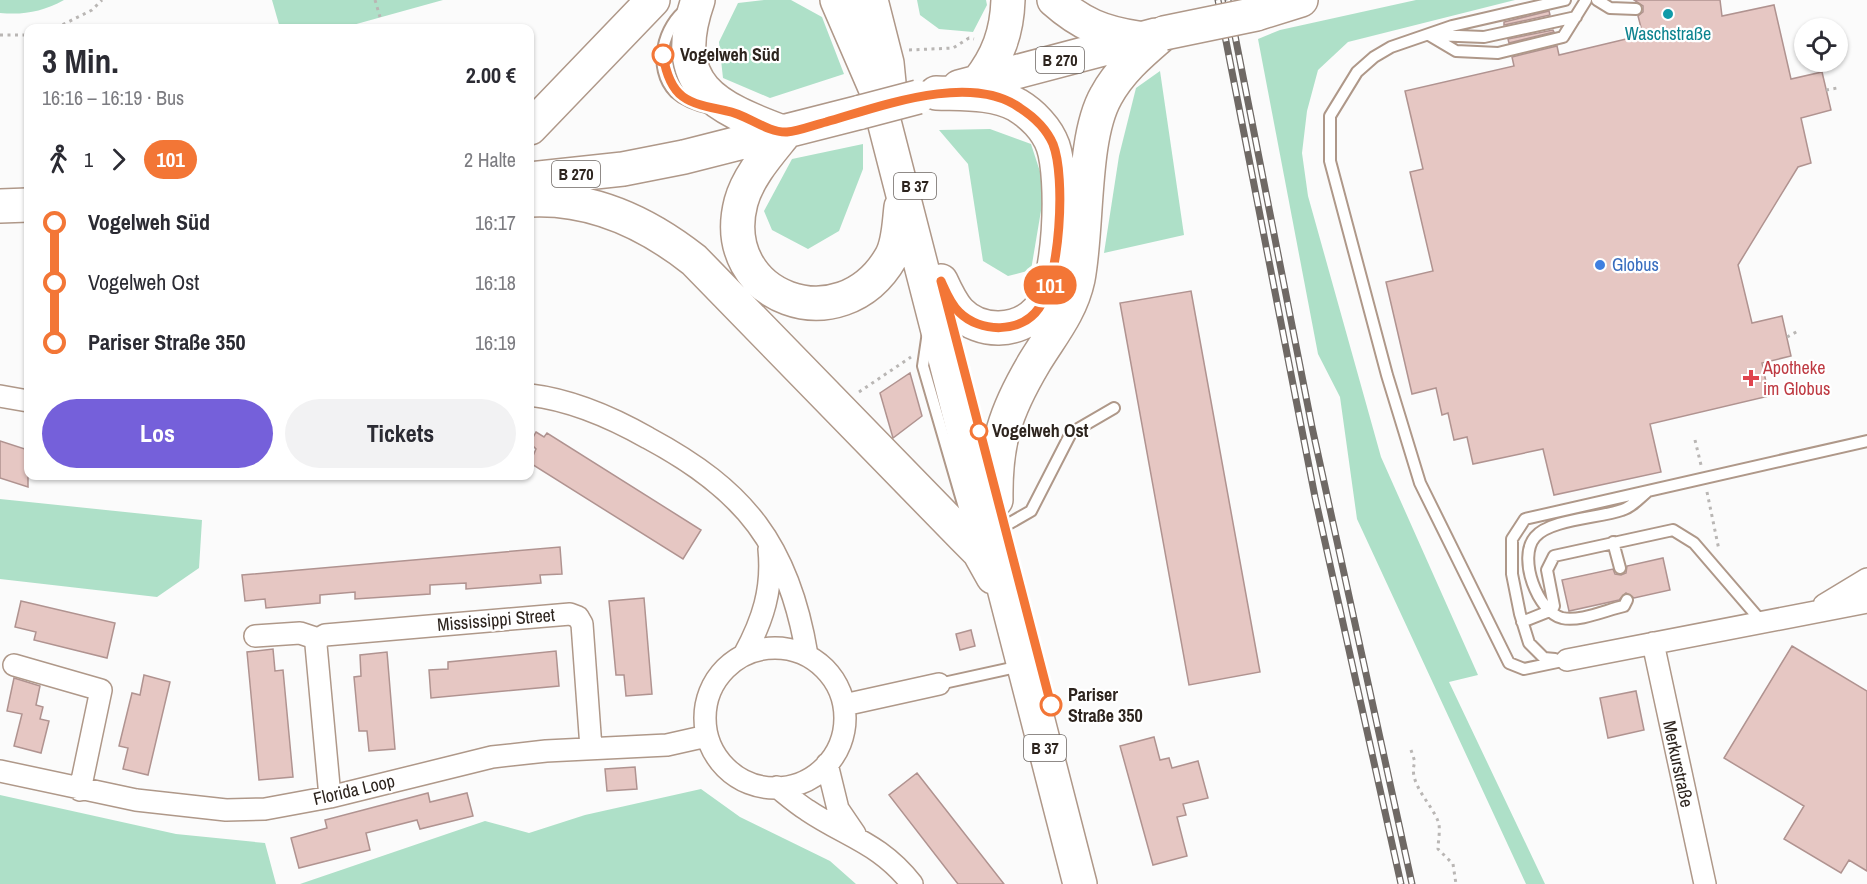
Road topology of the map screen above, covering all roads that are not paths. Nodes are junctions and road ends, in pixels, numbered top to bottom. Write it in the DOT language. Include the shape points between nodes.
graph roads {
  1 [pos="653,0"];
  2 [pos="837,0"];
  3 [pos="871,0"];
  4 [pos="1008,0"];
  5 [pos="1054,0"];
  6 [pos="1301,0"];
  7 [pos="1565,0"];
  8 [pos="1586,0"];
  9 [pos="1597,0"];
  10 [pos="697,1"];
  11 [pos="1636,9"];
  12 [pos="1576,17"];
  13 [pos="1430,35"];
  14 [pos="1153,36"];
  15 [pos="900,50"];
  16 [pos="978,82"];
  17 [pos="896,97"];
  18 [pos="534,124"];
  19 [pos="785,132"];
  20 [pos="534,179"];
  21 [pos="903,198"];
  22 [pos="534,200"];
  23 [pos="24,205"];
  24 [pos="0,206"];
  25 [pos="941,281"];
  26 [pos="933,315"];
  27 [pos="0,396"];
  28 [pos="534,396"];
  29 [pos="24,400"];
  30 [pos="1114,408"];
  31 [pos="1867,441"];
  32 [pos="1650,489"];
  33 [pos="1000,514"];
  34 [pos="768,539"];
  35 [pos="1614,542"];
  36 [pos="979,552"];
  37 [pos="1620,568"];
  38 [pos="1867,579"];
  39 [pos="1627,600"];
  40 [pos="1867,602"];
  41 [pos="1010,611"];
  42 [pos="1550,612"];
  43 [pos="1809,613"];
  44 [pos="1522,622"];
  45 [pos="1762,622"];
  46 [pos="255,636"];
  47 [pos="318,639"];
  48 [pos="1653,643"];
  49 [pos="744,655"];
  50 [pos="807,655"];
  51 [pos="1567,660"];
  52 [pos="1024,665"];
  53 [pos="14,666"];
  54 [pos="939,684"];
  55 [pos="844,705"];
  56 [pos="707,736"];
  57 [pos="591,748"];
  58 [pos="827,764"];
  59 [pos="0,771"];
  60 [pos="777,787"];
  61 [pos="80,790"];
  62 [pos="330,797"];
  63 [pos="857,837"];
  64 [pos="912,884"];
  65 [pos="1080,884"];
  66 [pos="1098,884"];
  67 [pos="1705,884"];
  1 -- 18 [label="main road"];
  2 -- 17 [label="main road"];
  3 -- 17 [label="main road"];
  4 -- 16 [label="main road" via="1004,35"];
  5 -- 14 [label="main road" via="1082,22 1107,33"];
  6 -- 14 [label="main road, B 270, bridge"];
  7 -- 13 [label="lane" via="1479,19"];
  8 -- 12 [label="lane"];
  9 -- 11 [label="lane" via="1610,8"];
  10 -- 19 [label="main road" via="689,40 690,61 703,91 731,111"];
  12 -- 13 [label="lane" via="1484,37"];
  12 -- 13 [label="lane" via="1563,37 1497,53 1456,51"];
  13 -- 51 [label="lane" via="1391,47 1357,72 1330,116 1330,161 1403,433 1420,483 1448,544 1509,663 1524,669"];
  14 -- 16 [label="main road, B 270"];
  14 -- 33 [label="main road" via="1105,97 1093,131 1077,280 1069,310 1034,364 1000,434"];
  15 -- 17 [label="lane"];
  16 -- 17 [label="main road, B 270"];
  17 -- 19 [label="main road, B 270"];
  17 -- 21 [label="main road, B 37"];
  17 -- 25 [label="main road, B 37"];
  17 -- 25 [label="main road" via="982,94 1016,105 1041,125 1053,144 1059,169 1053,277 1038,310 1016,325 987,327 958,311"];
  19 -- 20 [label="main road, B 270" via="623,169"];
  19 -- 21 [label="main road" via="751,180 738,218 742,252 760,281 772,291 804,303 823,304 842,301 862,291 891,256"];
  21 -- 26 [label="main road, B 37"];
  22 -- 36 [label="main road" via="562,201 611,212 665,237 694,260"];
  23 -- 24 [label="main road"];
  25 -- 33 [label="main road, B 37"];
  26 -- 36 [label="lane" via="923,349 923,366"];
  26 -- 41 [label="main road, B 37"];
  27 -- 29 [label="street"];
  28 -- 34 [label="street" via="608,416 662,445 709,474"];
  30 -- 33 [label="lane" via="1071,433 1031,511"];
  31 -- 32 [label="lane"];
  32 -- 42 [label="lane" via="1624,510 1546,528 1536,537 1529,548 1529,578"];
  32 -- 44 [label="lane" via="1525,519 1512,539 1512,574"];
  33 -- 66 [label="main road, B 37"];
  34 -- 49 [label="street" via="771,567 766,605"];
  34 -- 50 [label="street" via="791,588"];
  35 -- 37 [label="lane"];
  35 -- 42 [label="lane" via="1554,556 1549,561 1554,606"];
  35 -- 45 [label="lane" via="1663,531 1682,534"];
  36 -- 41 [label="main road"];
  38 -- 43 [label="street"];
  39 -- 42 [label="lane" via="1624,606 1569,619"];
  40 -- 43 [label="street"];
  41 -- 52 [label="main road, B 37"];
  42 -- 44 [label="lane"];
  43 -- 45 [label="street"];
  44 -- 51 [label="lane" via="1529,643 1544,658"];
  45 -- 48 [label="street"];
  46 -- 47 [label="street, Mississippi Street" via="300,633"];
  47 -- 57 [label="street, Mississippi Street" via="325,635 570,614 578,617 582,624"];
  47 -- 62 [label="street"];
  48 -- 51 [label="street"];
  48 -- 67 [label="street, Merkurstraße"];
  49 -- 50 [label="street" via="764,648 786,648"];
  49 -- 56 [label="street" via="730,664 711,689 705,721"];
  50 -- 55 [label="street" via="831,676"];
  52 -- 54 [label="lane"];
  52 -- 65 [label="main road, B 37"];
  53 -- 61 [label="street" via="101,690"];
  54 -- 55 [label="street"];
  55 -- 58 [label="street" via="842,736"];
  56 -- 57 [label="street, Florida Loop" via="667,745"];
  56 -- 60 [label="street" via="726,768 741,779 758,786"];
  57 -- 62 [label="street, Florida Loop" via="492,757"];
  58 -- 60 [label="street" via="804,781"];
  58 -- 63 [label="street" via="838,809"];
  59 -- 61 [label="street, Florida Loop"];
  60 -- 63 [label="street" via="808,811"];
  61 -- 62 [label="street, Florida Loop" via="226,810 264,809"];
  63 -- 64 [label="street" via="900,868"];
}
